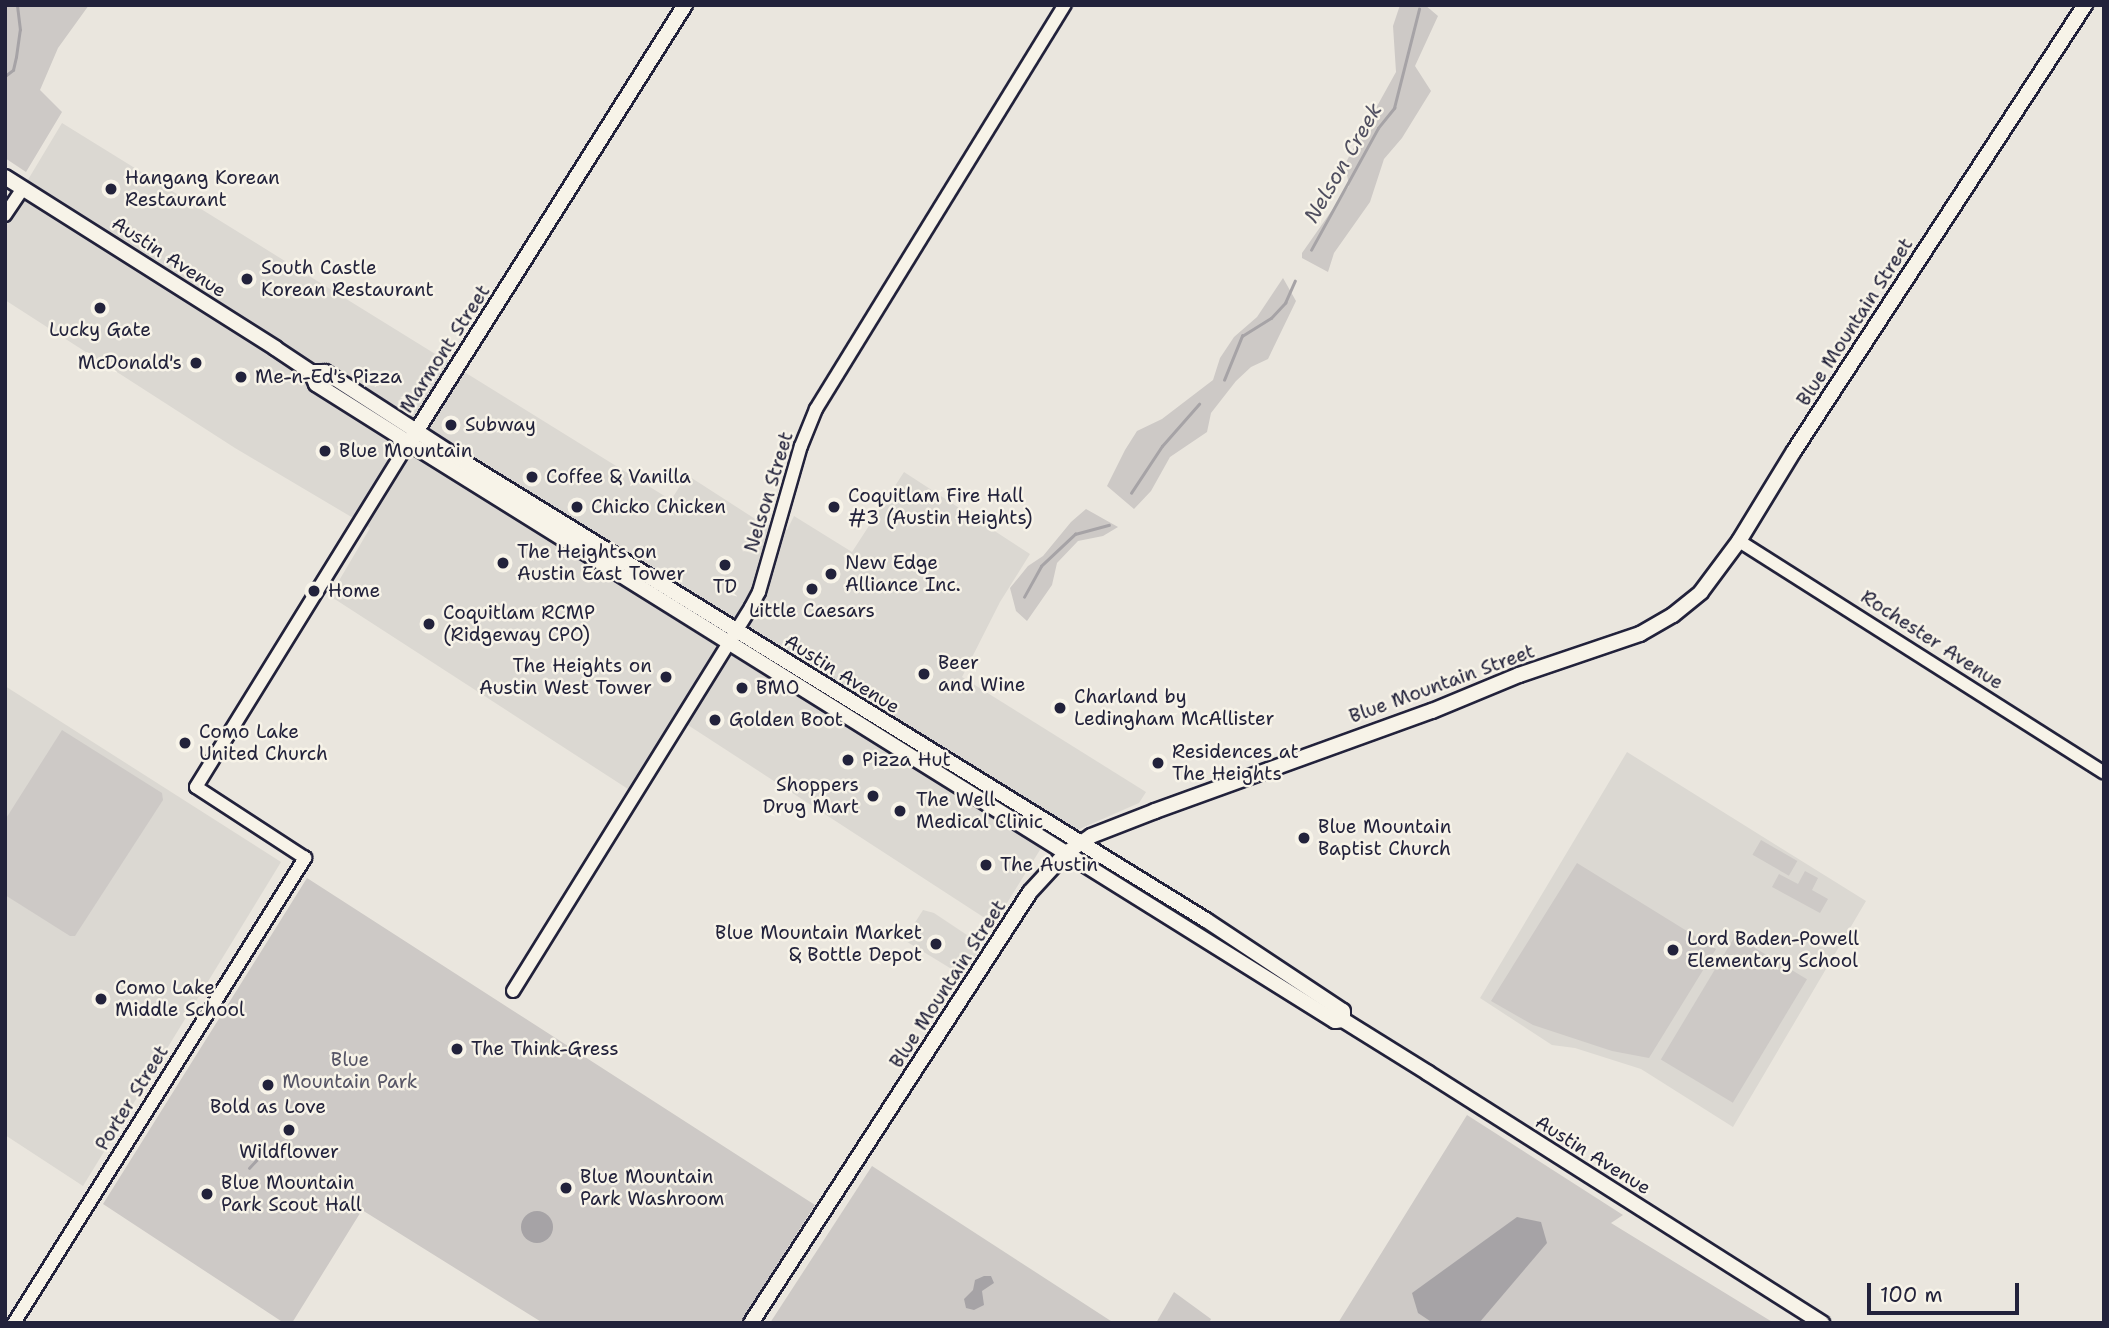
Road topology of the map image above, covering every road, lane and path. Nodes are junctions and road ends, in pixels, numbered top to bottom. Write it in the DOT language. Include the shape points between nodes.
graph roads {
  1 [pos="685,5"];
  2 [pos="1065,5"];
  3 [pos="2085,5"];
  4 [pos="5,177"];
  5 [pos="23,188"];
  6 [pos="5,215"];
  7 [pos="412,437"];
  8 [pos="1739,541"];
  9 [pos="733,636"];
  10 [pos="929,750"];
  11 [pos="913,758"];
  12 [pos="2104,773"];
  13 [pos="1080,843"];
  14 [pos="1066,853"];
  15 [pos="305,858"];
  16 [pos="513,991"];
  17 [pos="1343,1020"];
  18 [pos="14,1323"];
  19 [pos="751,1323"];
  20 [pos="1822,1323"];
  1 -- 7 [label="main road, Marmont Street"];
  2 -- 9 [label="street, Nelson Street" via="816,409 759,592"];
  3 -- 8 [label="main road, Blue Mountain Street"];
  4 -- 5 [label="main road, Austin Avenue"];
  5 -- 6 [label="street"];
  5 -- 7 [label="main road, Austin Avenue" via="311,372 316,384"];
  7 -- 9 [label="main road, Austin Avenue"];
  7 -- 15 [label="street, Marmont Street" via="196,787"];
  8 -- 12 [label="street, Rochester Avenue"];
  8 -- 13 [label="main road, Blue Mountain Street" via="1701,592 1640,635 1519,675"];
  9 -- 10 [label="main road, Austin Avenue"];
  9 -- 11 [label="main road, Austin Avenue"];
  9 -- 16 [label="street, Nelson Street"];
  10 -- 11 [label="main road"];
  10 -- 13 [label="main road, Austin Avenue"];
  11 -- 14 [label="main road, Austin Avenue"];
  13 -- 14 [label="main road, Blue Mountain Street"];
  13 -- 17 [label="main road, Austin Avenue" via="1343,1011"];
  14 -- 17 [label="main road, Austin Avenue" via="1335,1021"];
  14 -- 19 [label="main road, Blue Mountain Street" via="1030,892"];
  15 -- 18 [label="street, Porter Street"];
  17 -- 20 [label="main road, Austin Avenue"];
}
